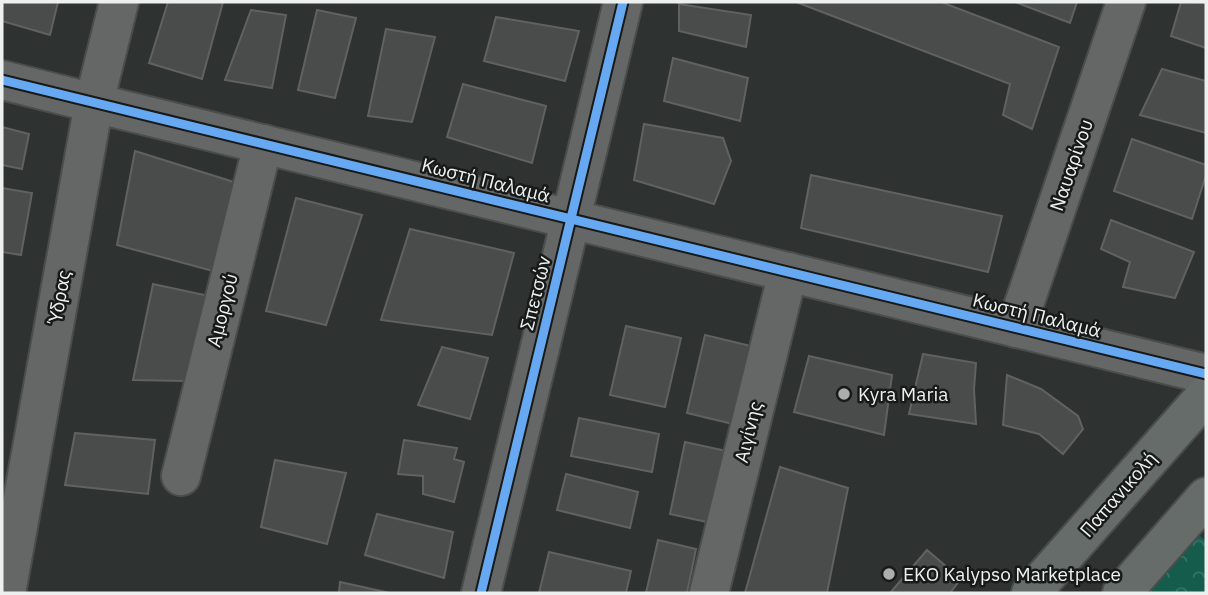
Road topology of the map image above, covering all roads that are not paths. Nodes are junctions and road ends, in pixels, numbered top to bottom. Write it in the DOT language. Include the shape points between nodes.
graph roads {
  1 [pos="119,2"];
  2 [pos="623,2"];
  3 [pos="1126,2"];
  4 [pos="2,80"];
  5 [pos="94,103"];
  6 [pos="263,144"];
  7 [pos="571,219"];
  8 [pos="788,272"];
  9 [pos="1016,328"];
  10 [pos="1206,374"];
  11 [pos="1206,395"];
  12 [pos="181,476"];
  13 [pos="1203,507"];
  14 [pos="6,593"];
  15 [pos="481,593"];
  16 [pos="709,593"];
  17 [pos="1031,593"];
  18 [pos="1122,593"];
  1 -- 5 [label="street, Ύδρας"];
  2 -- 7 [label="street, Σπετσών"];
  3 -- 9 [label="street, Ναυαρίνου"];
  4 -- 5 [label="street, Κωστή Παλαμά"];
  5 -- 6 [label="street, Κωστή Παλαμά"];
  5 -- 14 [label="street, Ύδρας"];
  6 -- 7 [label="street, Κωστή Παλαμά"];
  6 -- 12 [label="street, Αμοργού"];
  7 -- 8 [label="street, Κωστή Παλαμά"];
  7 -- 15 [label="street, Σπετσών"];
  8 -- 9 [label="street, Κωστή Παλαμά"];
  8 -- 16 [label="street, Αιγίνης"];
  9 -- 10 [label="street, Κωστή Παλαμά"];
  11 -- 17 [label="main road, Παπανικολή"];
  13 -- 18 [label="main road"];
}
